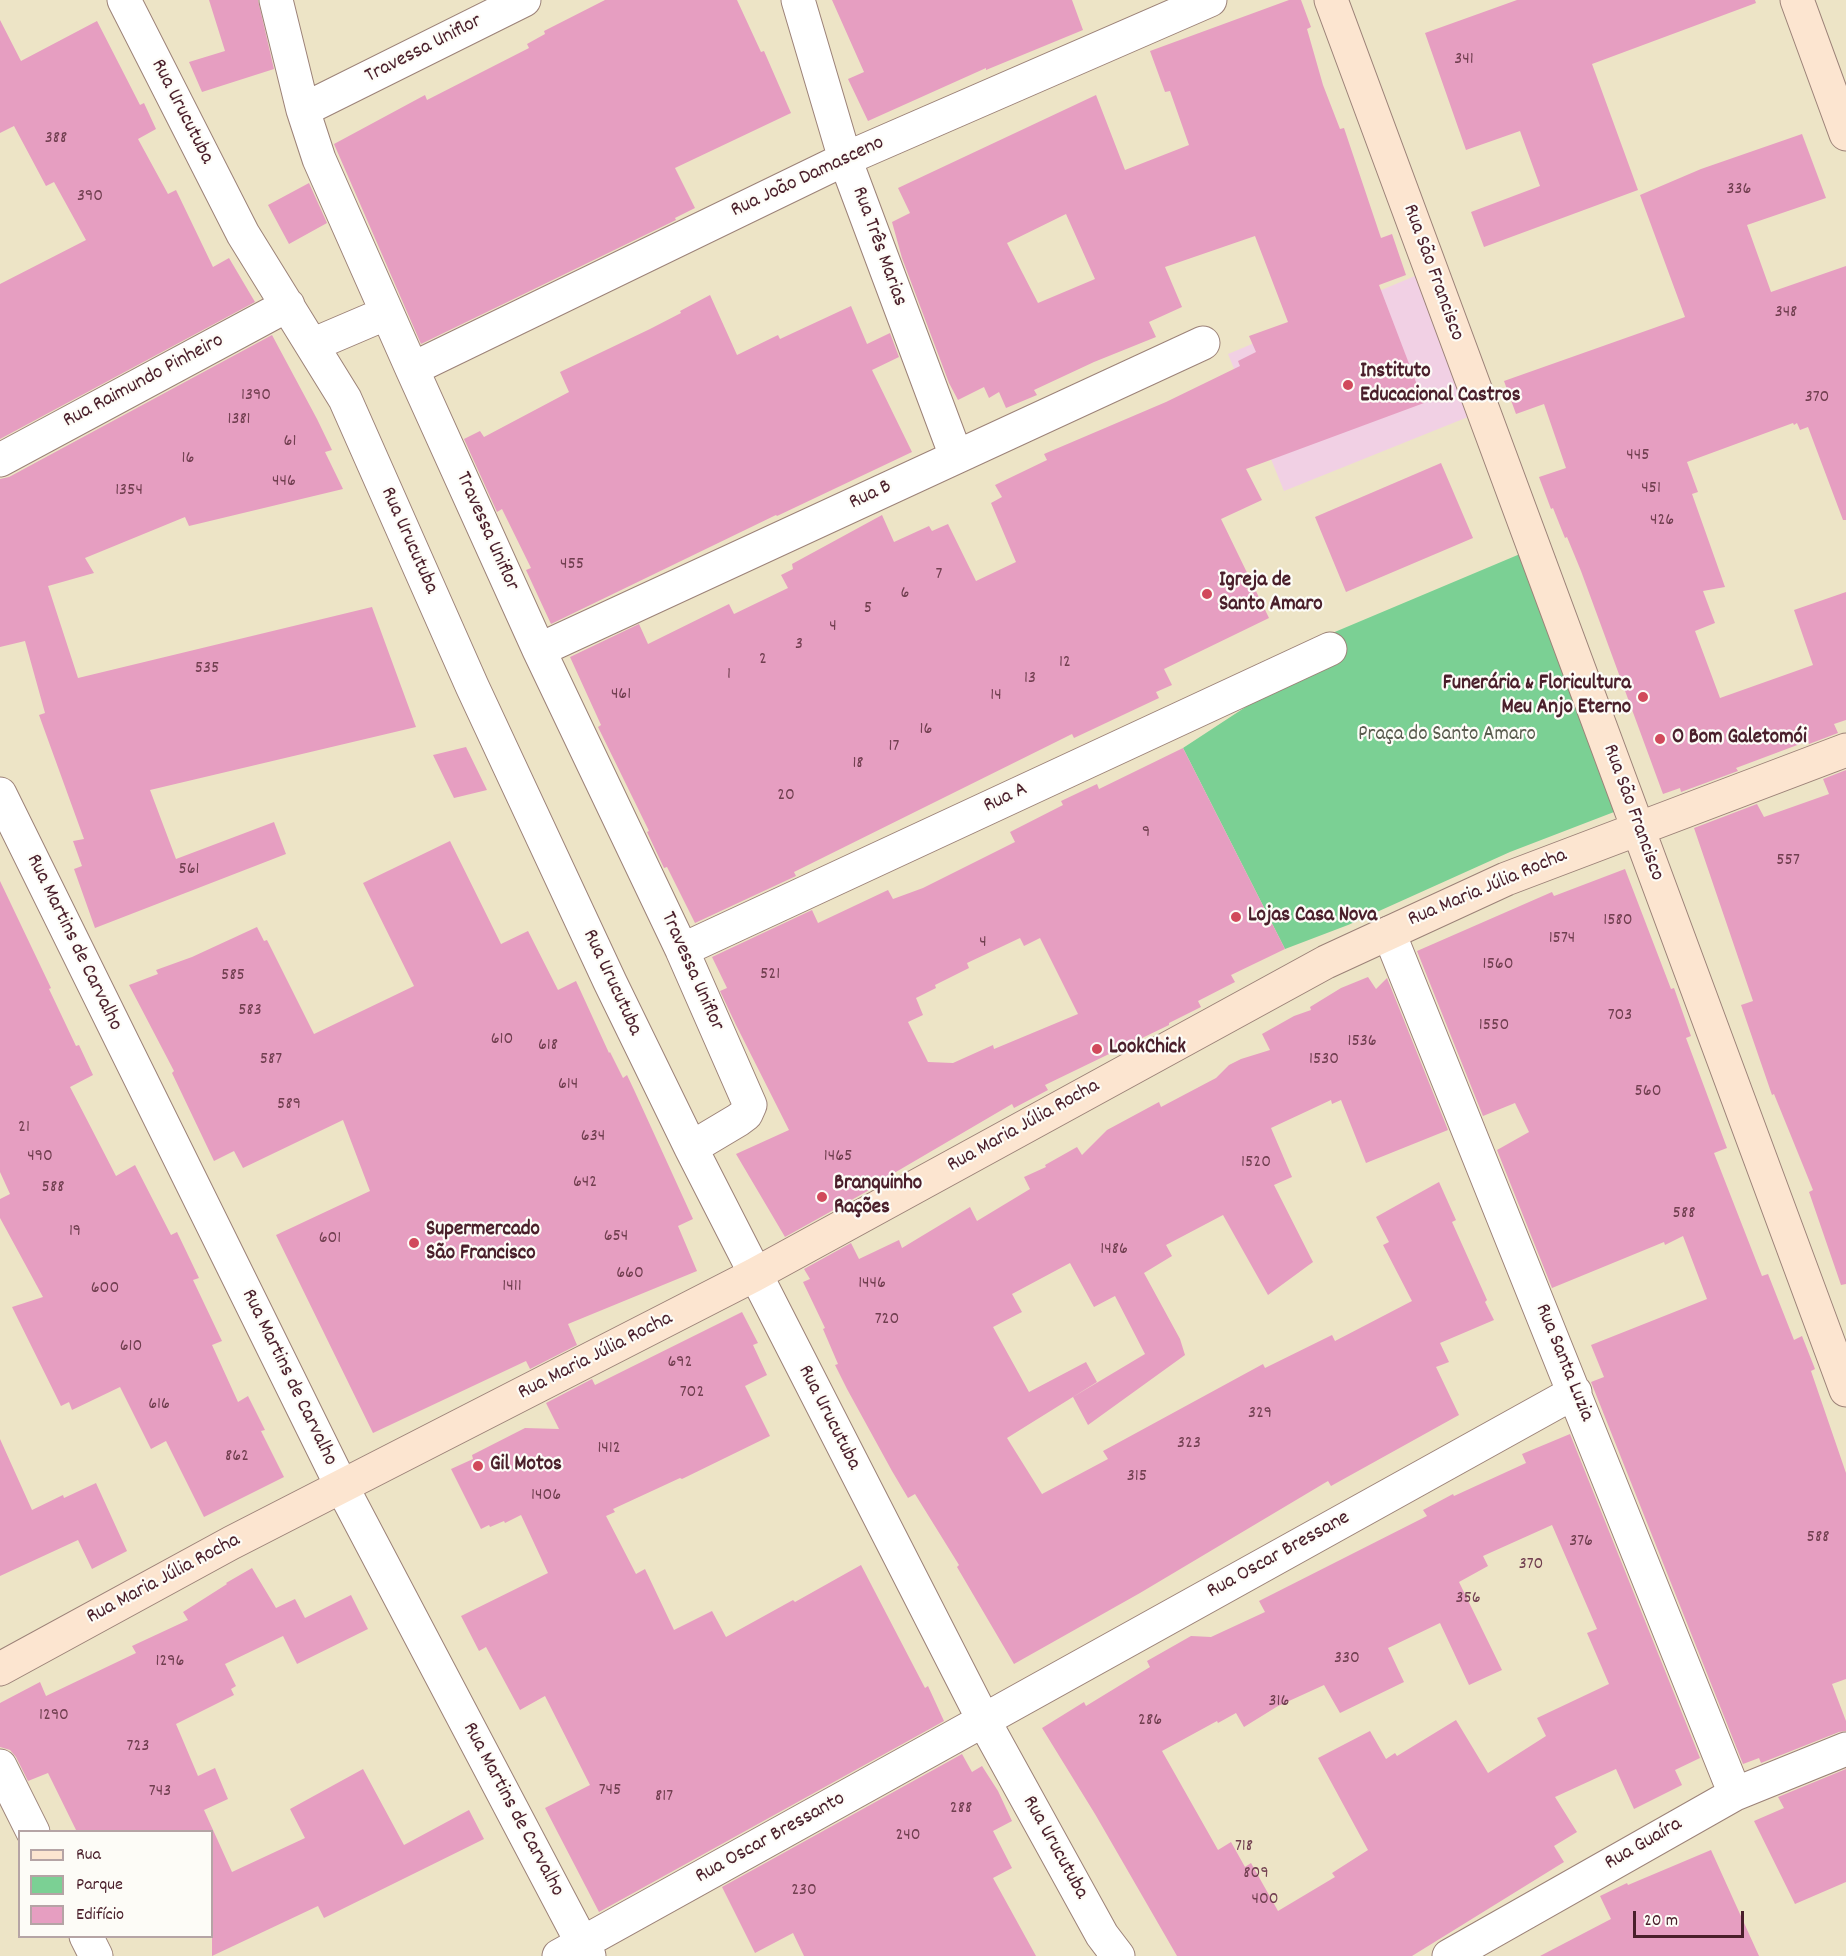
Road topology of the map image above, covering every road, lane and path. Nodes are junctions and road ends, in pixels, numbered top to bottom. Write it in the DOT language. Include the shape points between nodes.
graph roads {
  1 [pos="124,0"];
  2 [pos="276,0"];
  3 [pos="524,0"];
  4 [pos="798,0"];
  5 [pos="1210,0"];
  6 [pos="1331,0"];
  7 [pos="1797,0"];
  8 [pos="303,110"];
  9 [pos="1846,134"];
  10 [pos="845,159"];
  11 [pos="288,305"];
  12 [pos="387,313"];
  13 [pos="1203,344"];
  14 [pos="312,345"];
  15 [pos="412,369"];
  16 [pos="956,456"];
  17 [pos="0,459"];
  18 [pos="1330,649"];
  19 [pos="539,650"];
  20 [pos="1846,750"];
  21 [pos="0,794"];
  22 [pos="1638,828"];
  23 [pos="1389,933"];
  24 [pos="682,950"];
  25 [pos="691,1148"];
  26 [pos="754,1275"];
  27 [pos="1846,1390"];
  28 [pos="1575,1392"];
  29 [pos="342,1487"];
  30 [pos="0,1669"];
  31 [pos="984,1720"];
  32 [pos="1846,1749"];
  33 [pos="0,1766"];
  34 [pos="1735,1794"];
  35 [pos="32,1830"];
  36 [pos="87,1938"];
  37 [pos="577,1952"];
  38 [pos="96,1956"];
  39 [pos="1118,1956"];
  40 [pos="1449,1956"];
  1 -- 11 [label="street, Rua Urucutuba" via="243,234"];
  2 -- 8 [label="street"];
  3 -- 8 [label="street, Travessa Uniflor"];
  4 -- 10 [label="street, Rua Três Marias"];
  5 -- 10 [label="street, Rua João Damasceno"];
  6 -- 22 [label="street, Rua São Francisco"];
  7 -- 9 [label="street"];
  8 -- 12 [label="street, Travessa Uniflor" via="319,159"];
  10 -- 15 [label="street, Rua João Damasceno"];
  10 -- 16 [label="street, Rua Três Marias"];
  11 -- 14 [label="street, Rua Urucutuba"];
  11 -- 17 [label="street, Rua Raimundo Pinheiro"];
  12 -- 14 [label="street"];
  12 -- 15 [label="street, Travessa Uniflor"];
  13 -- 16 [label="street, Rua B"];
  14 -- 25 [label="street, Rua Urucutuba" via="345,399 481,707"];
  15 -- 19 [label="street, Travessa Uniflor"];
  16 -- 19 [label="street, Rua B"];
  18 -- 24 [label="street, Rua A"];
  19 -- 24 [label="street, Travessa Uniflor"];
  20 -- 22 [label="street, Rua Maria Júlia Rocha"];
  21 -- 29 [label="street, Rua Martins de Carvalho"];
  22 -- 23 [label="street, Rua Maria Júlia Rocha" via="1506,879"];
  22 -- 27 [label="street, Rua São Francisco"];
  23 -- 26 [label="street, Rua Maria Júlia Rocha" via="1326,962"];
  23 -- 28 [label="street, Rua Santa Luzia"];
  24 -- 25 [label="street, Travessa Uniflor" via="750,1105 738,1120"];
  25 -- 26 [label="street, Rua Urucutuba"];
  26 -- 29 [label="street, Rua Maria Júlia Rocha"];
  26 -- 31 [label="street, Rua Urucutuba"];
  28 -- 31 [label="street, Rua Oscar Bressane"];
  28 -- 34 [label="street, Rua Santa Luzia"];
  29 -- 30 [label="street, Rua Maria Júlia Rocha"];
  29 -- 37 [label="street, Rua Martins de Carvalho"];
  31 -- 37 [label="street, Rua Oscar Bressanto"];
  31 -- 39 [label="street, Rua Urucutuba" via="1102,1935"];
  32 -- 34 [label="street, Rua Guaíra"];
  33 -- 35 [label="street"];
  34 -- 40 [label="street, Rua Guaíra"];
  36 -- 38 [label="street"];
}
